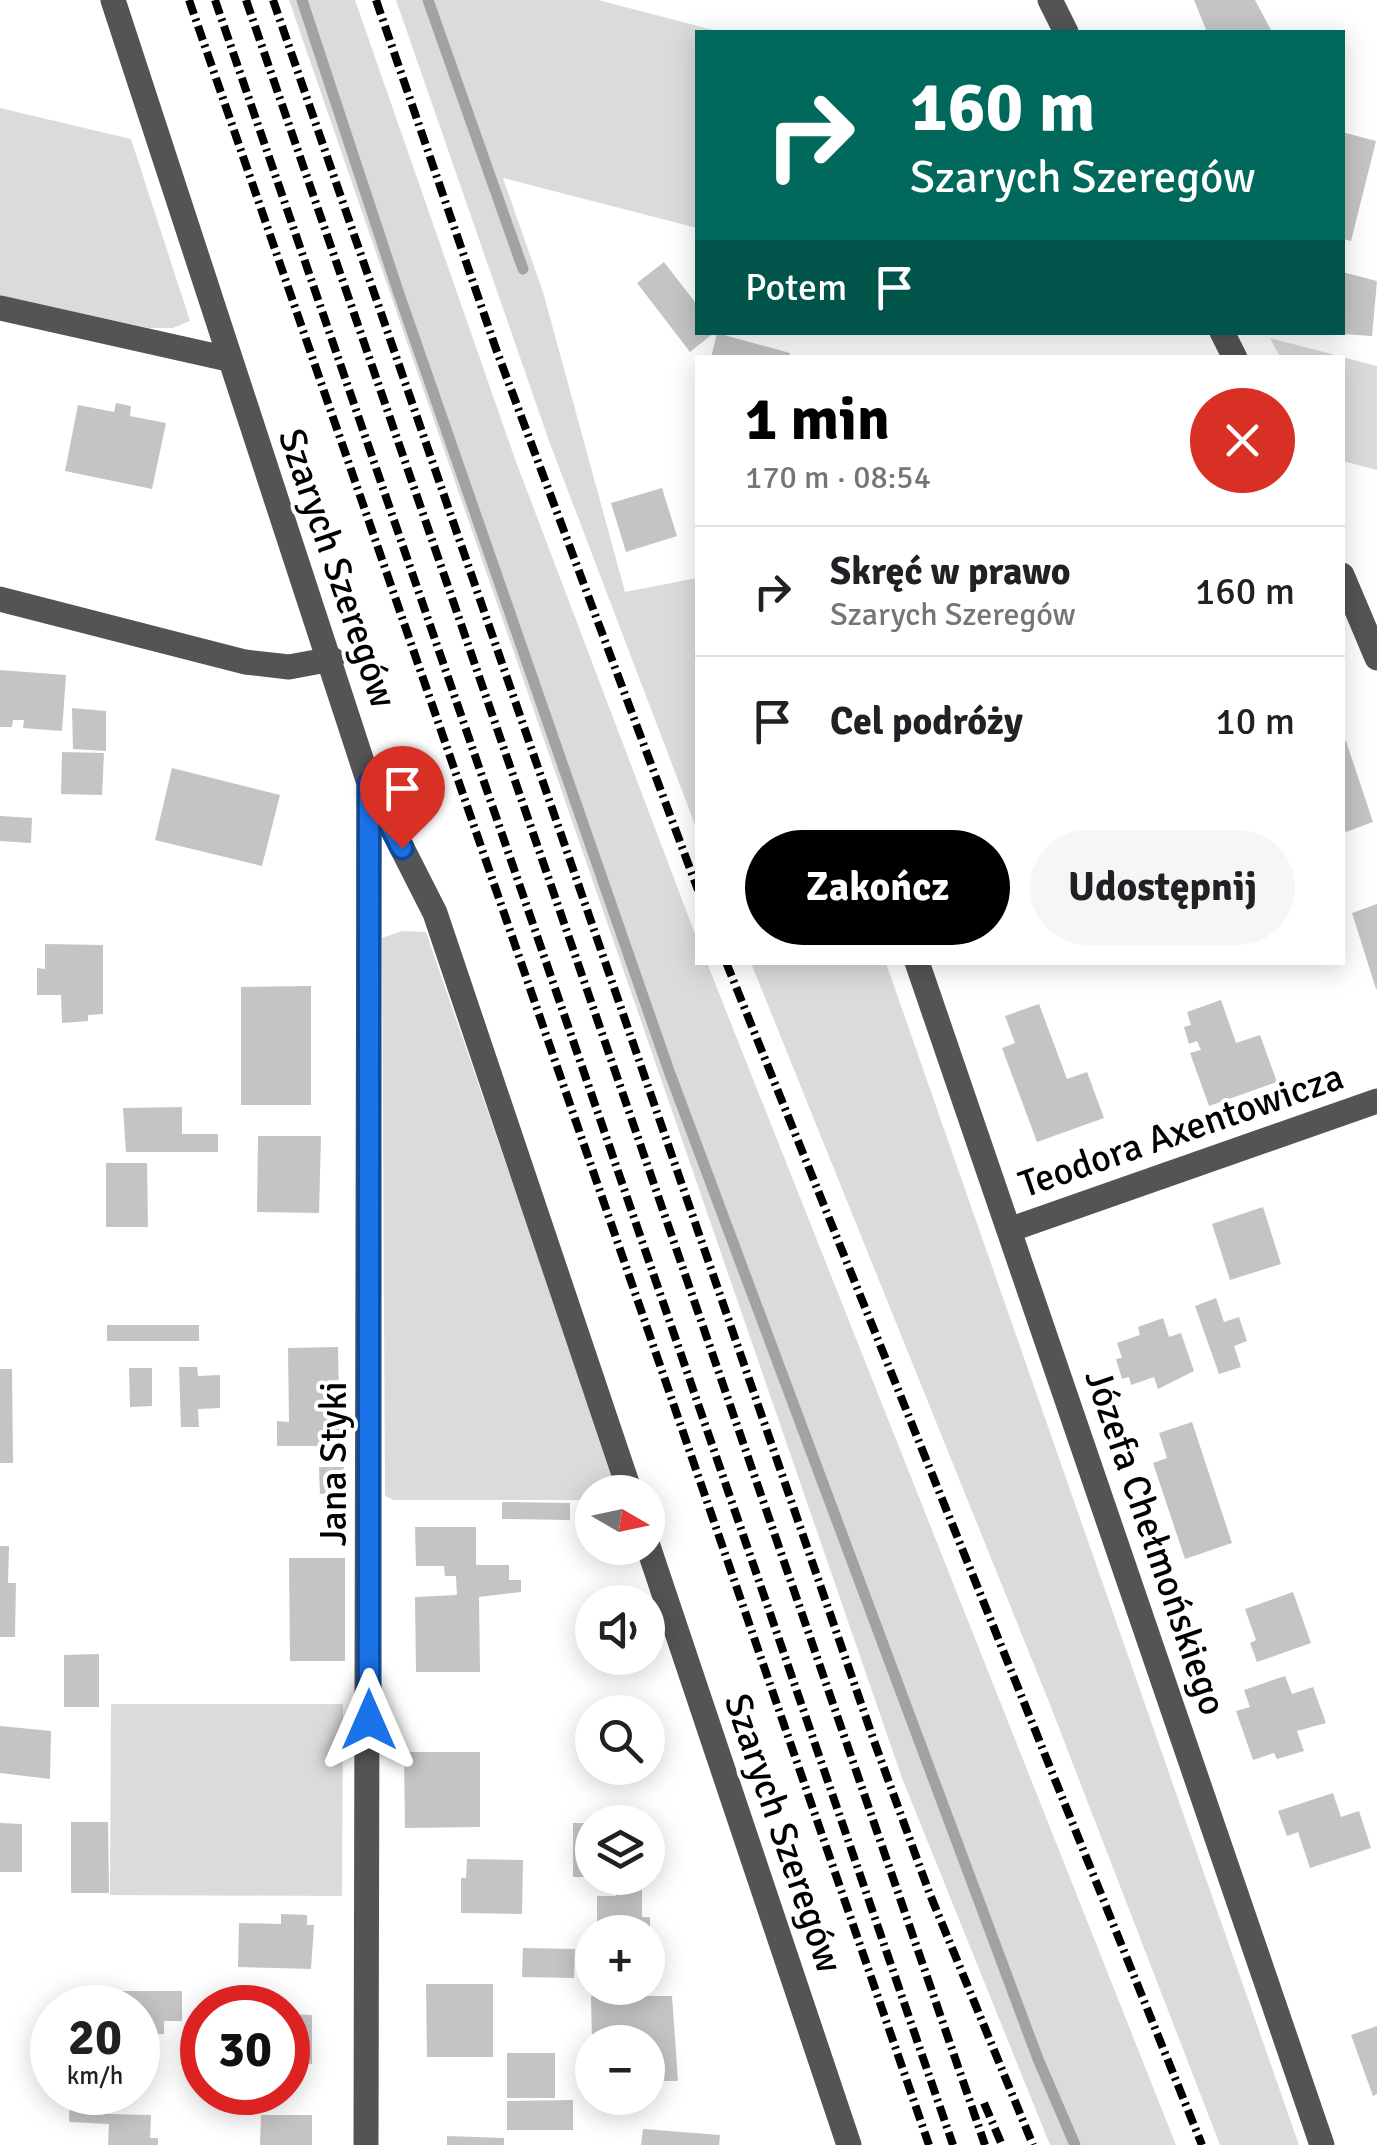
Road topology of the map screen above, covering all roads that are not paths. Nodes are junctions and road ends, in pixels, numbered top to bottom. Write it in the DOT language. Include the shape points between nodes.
graph roads {
  1 [pos="113,0"];
  2 [pos="1050,0"];
  3 [pos="1065,30"];
  4 [pos="0,308"];
  5 [pos="228,359"];
  6 [pos="1345,582"];
  7 [pos="0,599"];
  8 [pos="332,658"];
  9 [pos="1377,658"];
  10 [pos="369,783"];
  11 [pos="918,965"];
  12 [pos="1377,1102"];
  13 [pos="1010,1230"];
  14 [pos="624,1475"];
  15 [pos="654,1565"];
  16 [pos="366,2145"];
  17 [pos="849,2145"];
  18 [pos="1322,2145"];
  1 -- 5 [label="street, Szarych Szeregów"];
  2 -- 3 [label="street"];
  4 -- 5 [label="street"];
  5 -- 8 [label="street, Szarych Szeregów"];
  6 -- 9 [label="street"];
  7 -- 8 [label="street" via="245,662 289,667"];
  8 -- 10 [label="street, Szarych Szeregów"];
  10 -- 14 [label="street, Szarych Szeregów" via="434,913"];
  10 -- 16 [label="street, Jana Styki"];
  11 -- 13 [label="street, Józefa Chełmońskiego"];
  12 -- 13 [label="street, Teodora Axentowicza"];
  13 -- 18 [label="street, Józefa Chełmońskiego"];
  15 -- 17 [label="street, Szarych Szeregów"];
}
